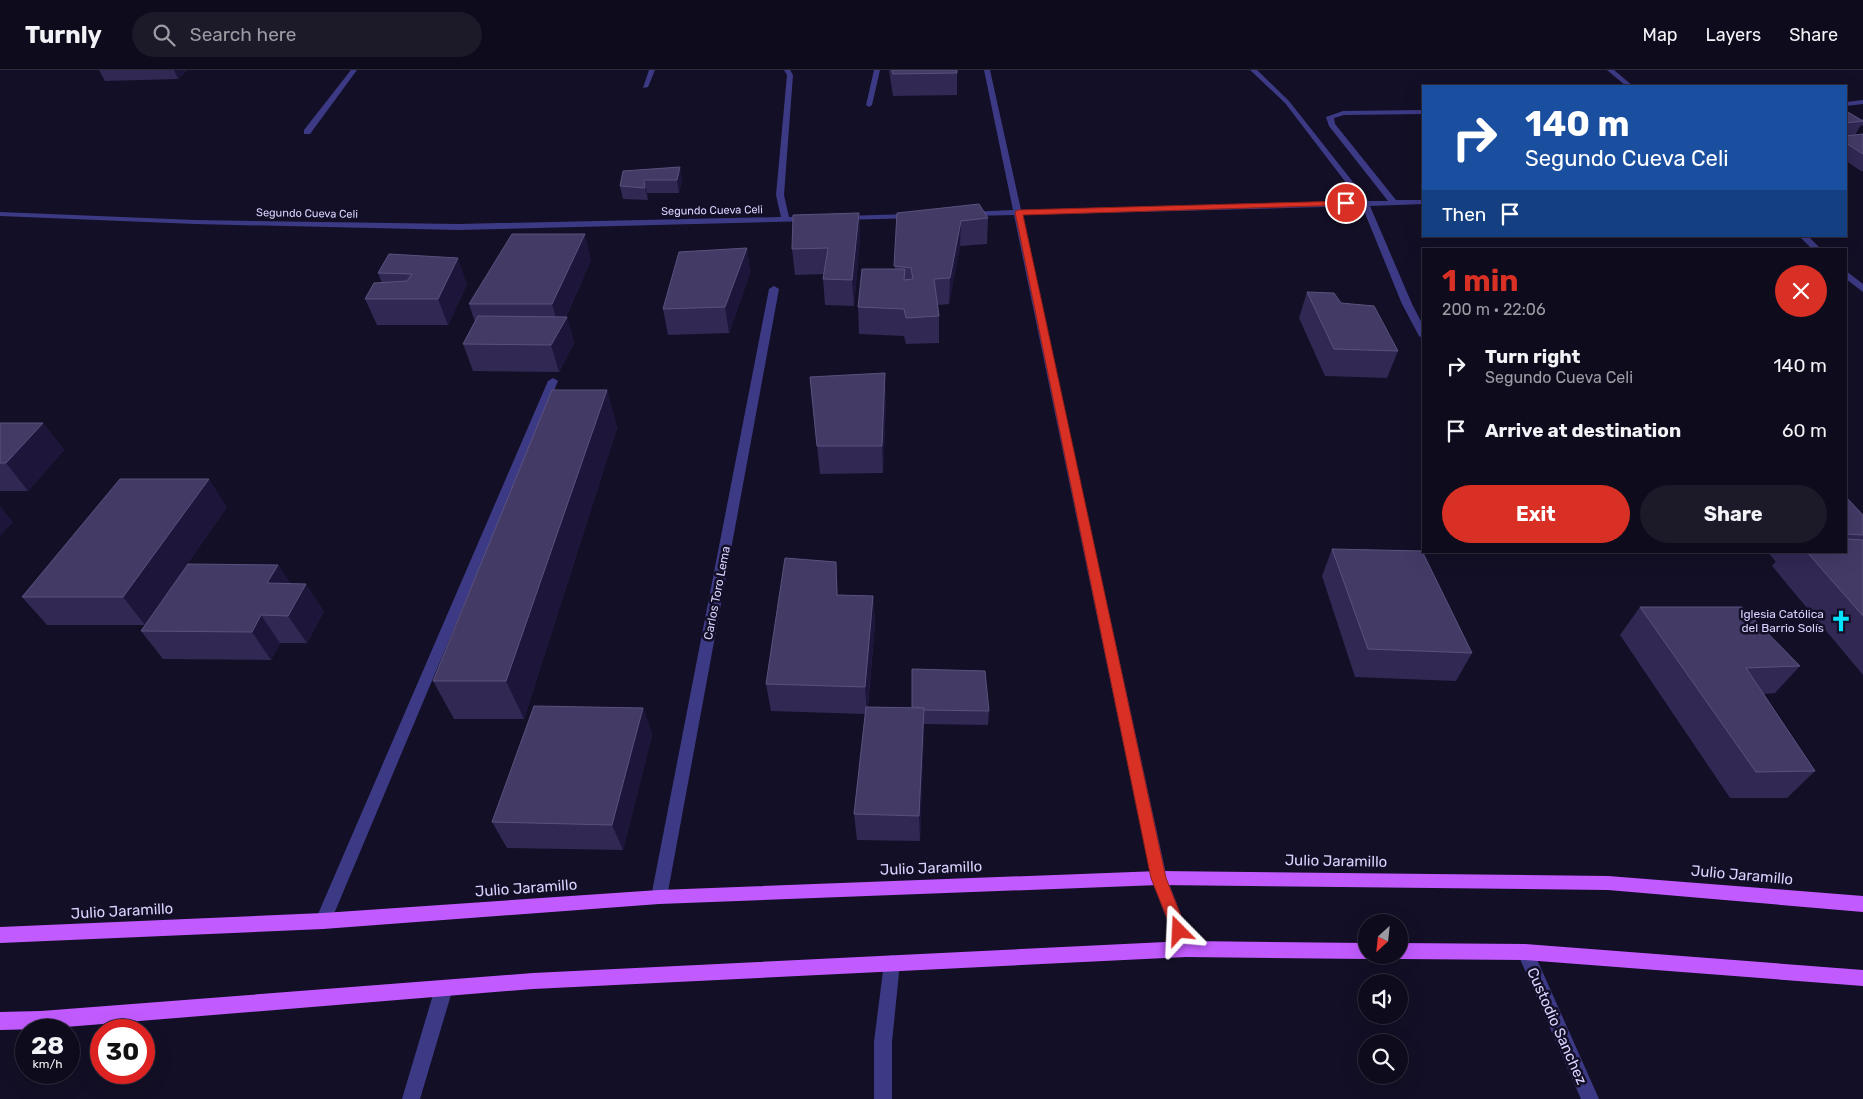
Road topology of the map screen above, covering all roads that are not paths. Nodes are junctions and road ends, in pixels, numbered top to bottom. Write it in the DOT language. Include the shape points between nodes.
graph roads {
  1 [pos="354,70"];
  2 [pos="652,70"];
  3 [pos="787,70"];
  4 [pos="877,70"];
  5 [pos="987,70"];
  6 [pos="1253,70"];
  7 [pos="1613,70"];
  8 [pos="1629,85"];
  9 [pos="644,87"];
  10 [pos="1863,102"];
  11 [pos="1847,104"];
  12 [pos="868,105"];
  13 [pos="1422,112"];
  14 [pos="306,132"];
  15 [pos="1393,202"];
  16 [pos="1422,202"];
  17 [pos="1365,203"];
  18 [pos="1018,212"];
  19 [pos="0,214"];
  20 [pos="960,214"];
  21 [pos="922,216"];
  22 [pos="835,218"];
  23 [pos="815,219"];
  24 [pos="786,220"];
  25 [pos="1804,237"];
  26 [pos="1816,248"];
  27 [pos="1847,275"];
  28 [pos="774,289"];
  29 [pos="1863,289"];
  30 [pos="1422,332"];
  31 [pos="553,381"];
  32 [pos="1159,878"];
  33 [pos="659,897"];
  34 [pos="1863,904"];
  35 [pos="323,921"];
  36 [pos="0,935"];
  37 [pos="1186,949"];
  38 [pos="1358,951"];
  39 [pos="1408,951"];
  40 [pos="1525,952"];
  41 [pos="892,963"];
  42 [pos="1863,978"];
  43 [pos="444,988"];
  44 [pos="0,1021"];
  45 [pos="412,1099"];
  46 [pos="883,1099"];
  47 [pos="1590,1099"];
  1 -- 14 [label="street"];
  2 -- 9 [label="street"];
  3 -- 24 [label="street" via="790,75 780,195"];
  4 -- 12 [label="street"];
  5 -- 18 [label="street"];
  6 -- 17 [label="street" via="1287,102"];
  7 -- 8 [label="street"];
  10 -- 11 [label="street"];
  13 -- 15 [label="street" via="1343,113 1330,117 1332,124"];
  15 -- 16 [label="street"];
  15 -- 17 [label="street"];
  17 -- 18 [label="street"];
  17 -- 30 [label="street"];
  18 -- 20 [label="street"];
  18 -- 32 [label="street"];
  19 -- 24 [label="street, Segundo Cueva Celi" via="458,227"];
  21 -- 22 [label="street"];
  23 -- 24 [label="street, Segundo Cueva Celi"];
  25 -- 26 [label="street"];
  27 -- 29 [label="street"];
  28 -- 33 [label="street, Carlos Toro Lema"];
  31 -- 35 [label="street"];
  32 -- 33 [label="main road, Julio Jaramillo"];
  32 -- 34 [label="main road, Julio Jaramillo" via="1608,883"];
  32 -- 37 [label="street"];
  33 -- 35 [label="main road, Julio Jaramillo"];
  35 -- 36 [label="main road, Julio Jaramillo"];
  37 -- 38 [label="main road"];
  37 -- 41 [label="main road"];
  39 -- 40 [label="main road"];
  40 -- 42 [label="main road"];
  40 -- 47 [label="street, Custodio Sanchez"];
  41 -- 43 [label="main road"];
  41 -- 46 [label="street" via="883,1042"];
  43 -- 44 [label="main road"];
  43 -- 45 [label="street"];
}
